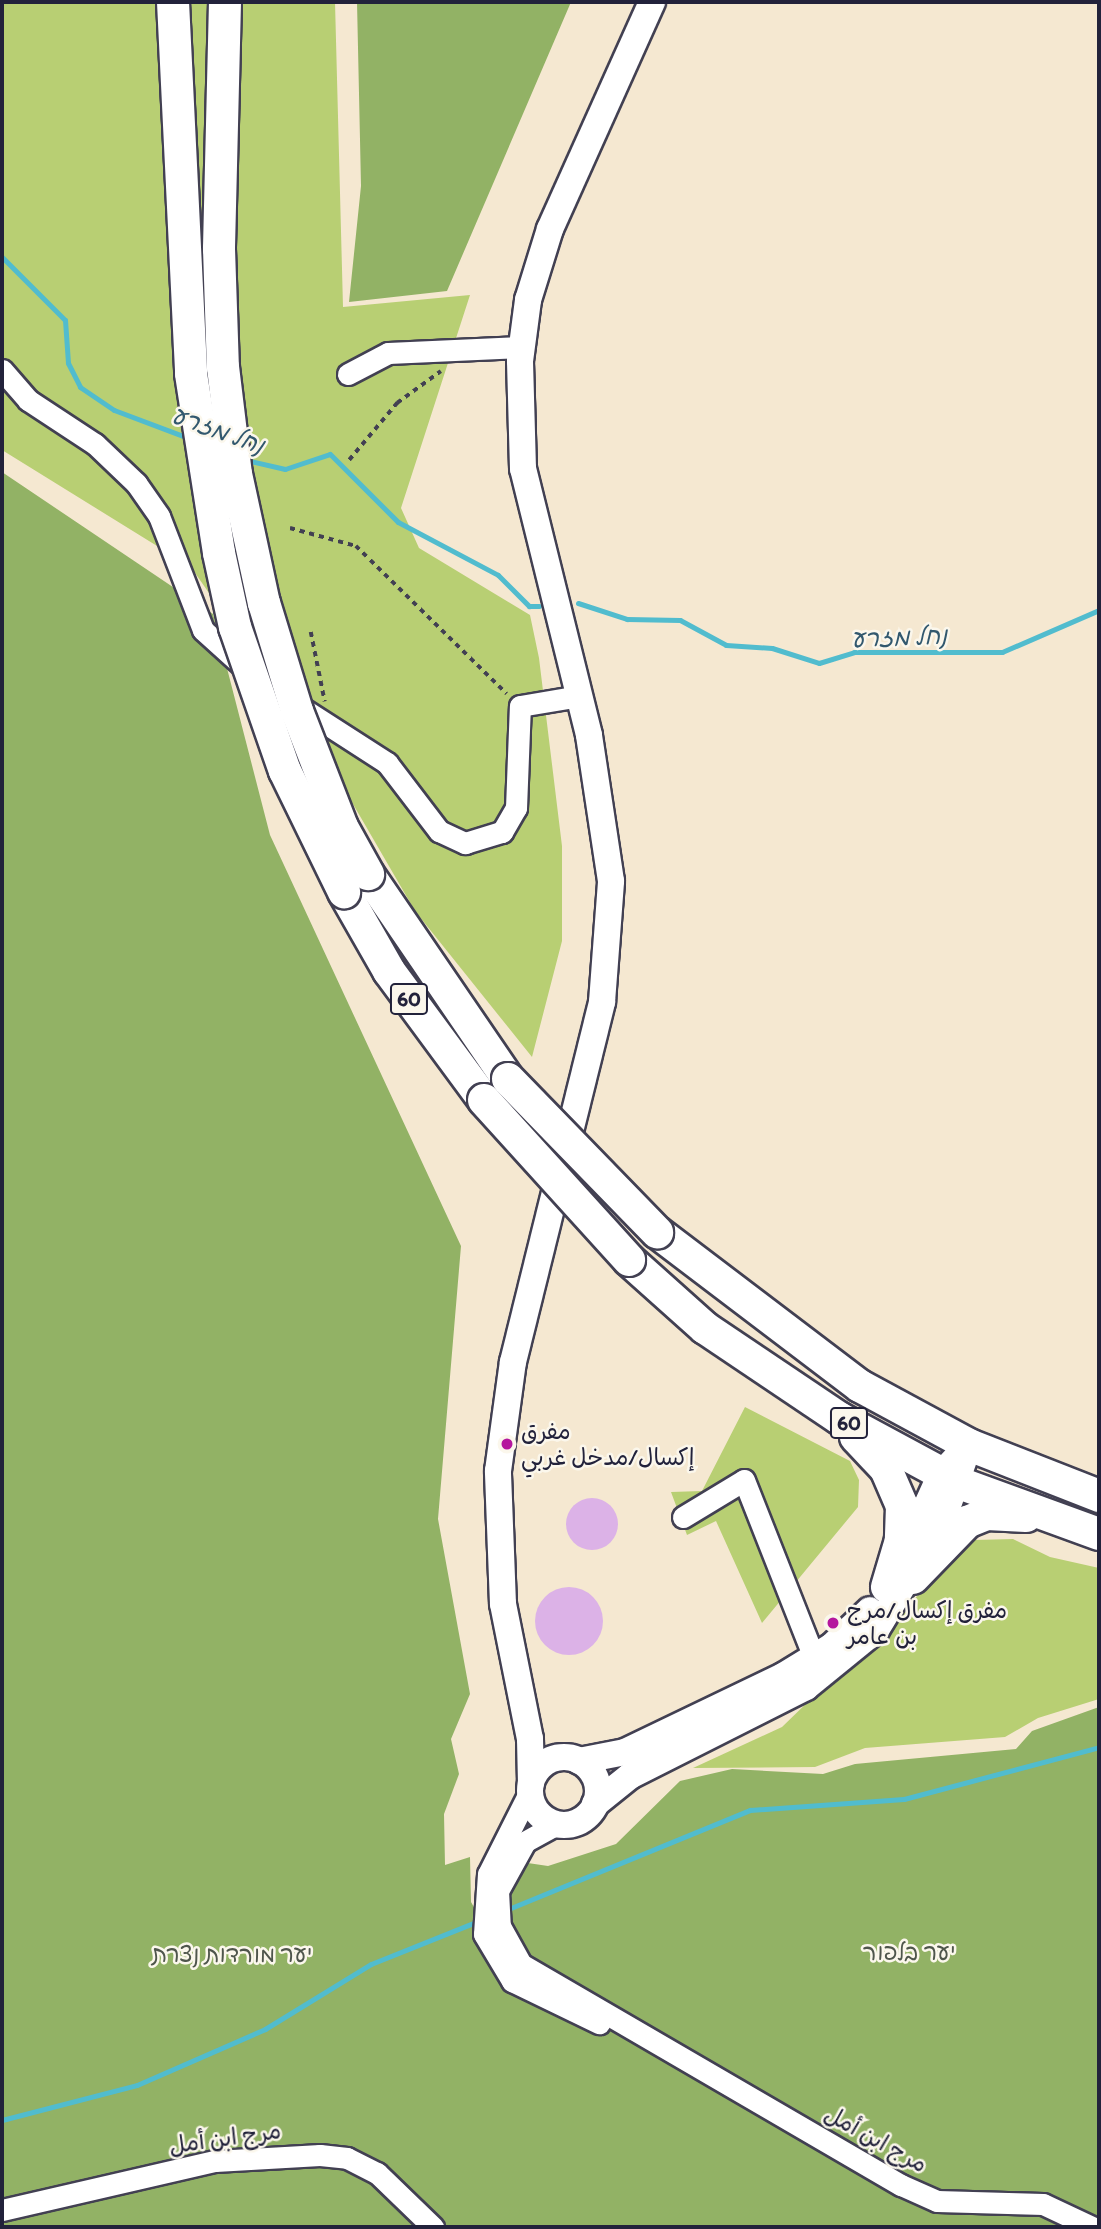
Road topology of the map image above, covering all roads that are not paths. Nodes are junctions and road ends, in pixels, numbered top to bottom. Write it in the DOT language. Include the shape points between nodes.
graph roads {
  1 [pos="173,2"];
  2 [pos="225,2"];
  3 [pos="652,2"];
  4 [pos="522,347"];
  5 [pos="2,370"];
  6 [pos="348,374"];
  7 [pos="580,696"];
  8 [pos="356,883"];
  9 [pos="839,1418"];
  10 [pos="969,1445"];
  11 [pos="950,1478"];
  12 [pos="1099,1496"];
  13 [pos="683,1517"];
  14 [pos="1060,1520"];
  15 [pos="1099,1534"];
  16 [pos="900,1582"];
  17 [pos="814,1658"];
  18 [pos="518,1680"];
  19 [pos="575,1759"];
  20 [pos="531,1787"];
  21 [pos="595,1804"];
  22 [pos="557,1824"];
  23 [pos="650,2042"];
  24 [pos="2,2210"];
  25 [pos="433,2227"];
  26 [pos="1092,2227"];
  1 -- 8 [label="highway, 60, bridge" via="191,374 219,553 236,627 285,771"];
  2 -- 8 [label="highway, 60, bridge" via="219,249 223,367 236,474 264,603 297,711 342,827"];
  3 -- 4 [label="main road" via="550,229 528,300"];
  4 -- 6 [label="street" via="388,353"];
  4 -- 7 [label="main road" via="523,469"];
  5 -- 7 [label="street" via="28,400 95,444 136,483 159,516 191,608 225,655 387,763 439,831 452,840 480,842 502,832 516,808 520,706"];
  7 -- 18 [label="main road" via="609,839 611,916 597,1026 513,1363 501,1444 499,1565"];
  8 -- 9 [label="highway, 60, bridge" via="389,971 484,1100 629,1260 705,1328"];
  8 -- 10 [label="highway, 60, bridge" via="508,1079 657,1232 860,1386"];
  9 -- 11 [label="highway, 60"];
  9 -- 16 [label="highway" via="886,1469 902,1506"];
  10 -- 11 [label="main road"];
  10 -- 12 [label="highway, 60"];
  11 -- 14 [label="highway, 60"];
  11 -- 16 [label="main road"];
  13 -- 17 [label="street" via="744,1480"];
  14 -- 15 [label="highway, 60"];
  14 -- 16 [label="highway" via="1002,1513 977,1518 957,1529"];
  16 -- 17 [label="main road"];
  16 -- 21 [label="main road" via="876,1630 828,1673 623,1780"];
  17 -- 19 [label="main road" via="625,1752"];
  18 -- 19 [label="main road" via="542,1729"];
  18 -- 20 [label="main road"];
  19 -- 20 [label="main road" via="549,1760"];
  19 -- 21 [label="main road" via="596,1780"];
  20 -- 22 [label="main road" via="536,1810"];
  20 -- 23 [label="street, مرج ابن أمل" via="484,1888 484,1934 495,1961 542,2001"];
  21 -- 22 [label="main road" via="584,1818"];
  22 -- 23 [label="street, مرج ابن أمل" via="526,1842 503,1876 497,1903 504,1940 528,1969"];
  23 -- 26 [label="street, مرج ابن أمل" via="862,2166 937,2201 1043,2204"];
  24 -- 25 [label="street, مرج ابن أمل" via="215,2161 320,2155 347,2158 377,2173"];
}
